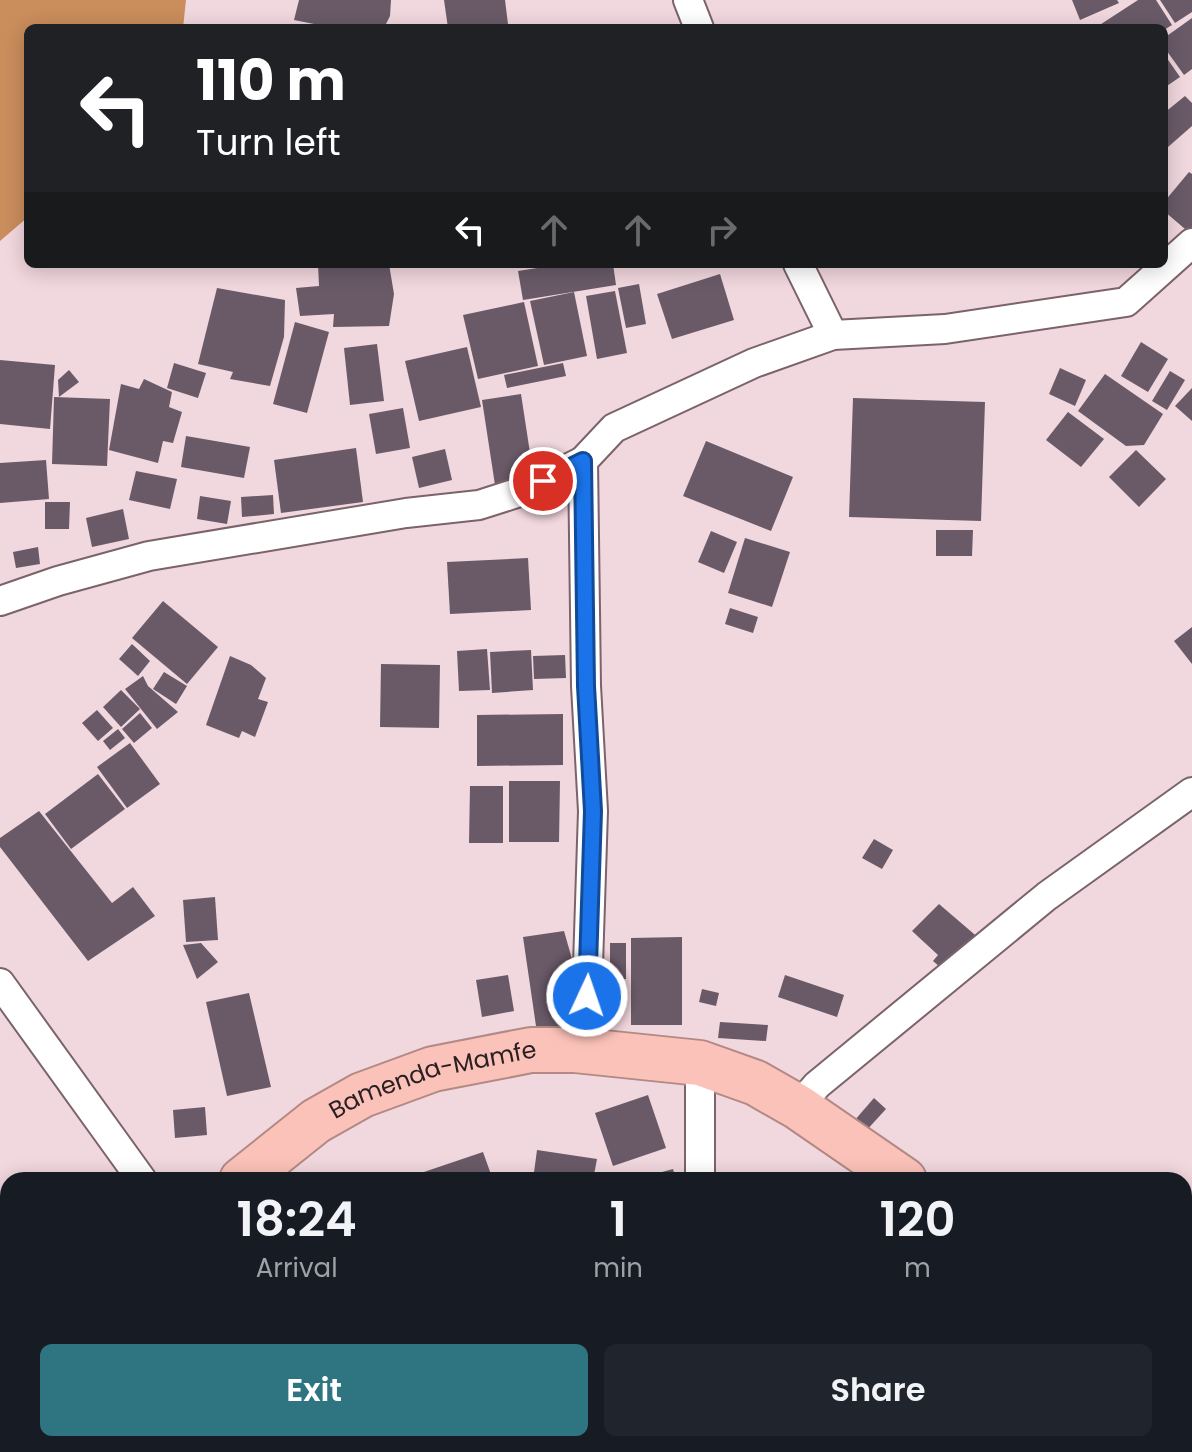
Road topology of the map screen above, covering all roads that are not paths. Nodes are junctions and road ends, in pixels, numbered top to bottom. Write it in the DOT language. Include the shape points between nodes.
graph roads {
  1 [pos="688,0"];
  2 [pos="697,24"];
  3 [pos="1192,243"];
  4 [pos="1168,264"];
  5 [pos="800,268"];
  6 [pos="1164,268"];
  7 [pos="833,335"];
  8 [pos="583,461"];
  9 [pos="0,601"];
  10 [pos="1192,792"];
  11 [pos="0,983"];
  12 [pos="575,1050"];
  13 [pos="700,1063"];
  14 [pos="798,1107"];
  15 [pos="136,1172"];
  16 [pos="252,1172"];
  17 [pos="700,1172"];
  18 [pos="892,1172"];
  1 -- 2 [label="street"];
  3 -- 4 [label="street"];
  5 -- 7 [label="street"];
  6 -- 7 [label="street" via="1126,302 945,329"];
  7 -- 8 [label="street" via="754,363 614,428"];
  8 -- 9 [label="street" via="523,491 479,505 149,556"];
  8 -- 12 [label="street" via="593,811 587,996"];
  10 -- 14 [label="street" via="1047,896 817,1085"];
  11 -- 15 [label="street"];
  12 -- 13 [label="highway, Bamenda-Mamfe"];
  12 -- 16 [label="highway, Bamenda-Mamfe" via="531,1050 433,1069 362,1095 316,1121"];
  13 -- 14 [label="highway, Bamenda-Mamfe" via="756,1083"];
  13 -- 17 [label="street"];
  14 -- 18 [label="highway, Bamenda-Mamfe"];
}
